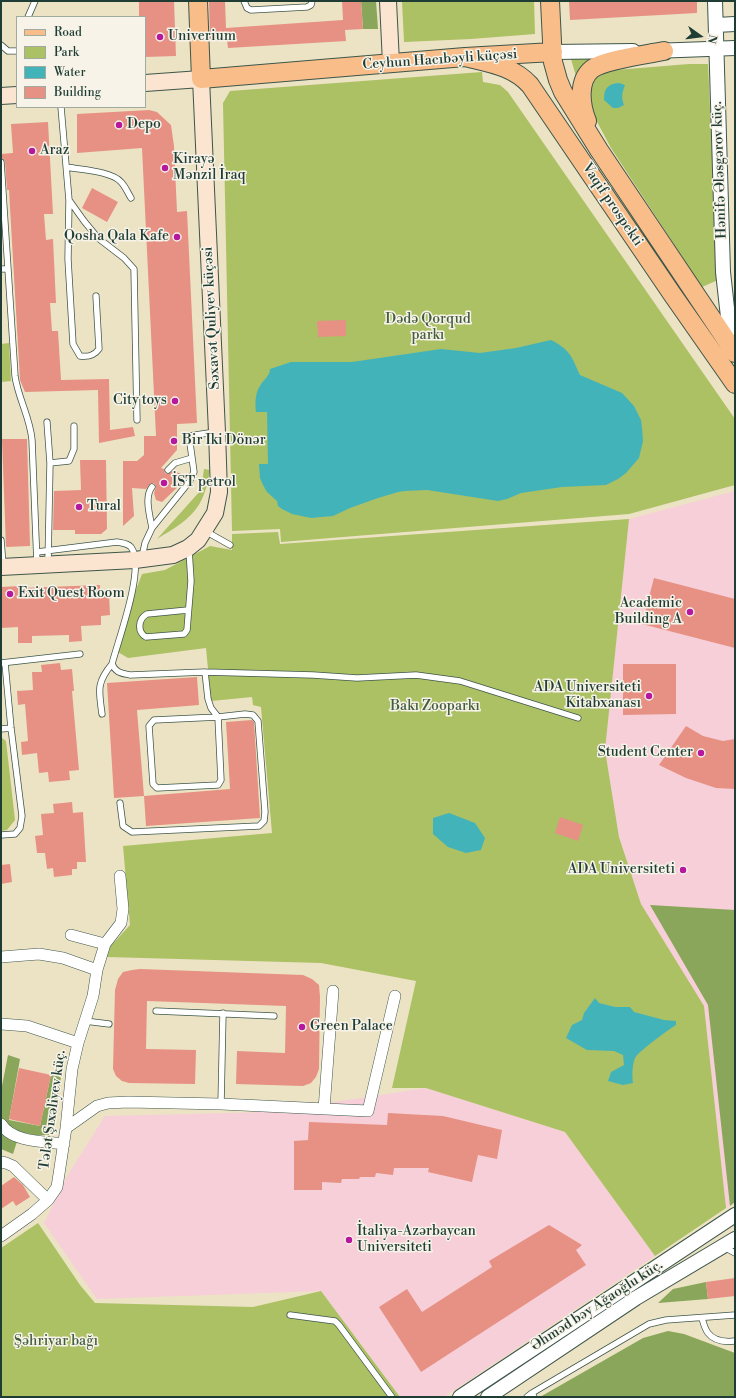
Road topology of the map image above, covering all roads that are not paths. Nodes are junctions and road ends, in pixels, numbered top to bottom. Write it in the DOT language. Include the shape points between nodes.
graph roads {
  1 [pos="35,1"];
  2 [pos="198,1"];
  3 [pos="244,1"];
  4 [pos="312,1"];
  5 [pos="388,1"];
  6 [pos="550,1"];
  7 [pos="715,1"];
  8 [pos="28,16"];
  9 [pos="735,24"];
  10 [pos="716,25"];
  11 [pos="1,45"];
  12 [pos="735,48"];
  13 [pos="717,49"];
  14 [pos="16,51"];
  15 [pos="664,51"];
  16 [pos="552,52"];
  17 [pos="465,57"];
  18 [pos="391,63"];
  19 [pos="201,79"];
  20 [pos="146,84"];
  21 [pos="61,108"];
  22 [pos="599,150"];
  23 [pos="1,162"];
  24 [pos="67,167"];
  25 [pos="131,198"];
  26 [pos="69,200"];
  27 [pos="1,269"];
  28 [pos="8,269"];
  29 [pos="96,296"];
  30 [pos="735,337"];
  31 [pos="735,353"];
  32 [pos="735,384"];
  33 [pos="136,420"];
  34 [pos="48,422"];
  35 [pos="74,426"];
  36 [pos="217,432"];
  37 [pos="192,458"];
  38 [pos="50,463"];
  39 [pos="168,470"];
  40 [pos="152,487"];
  41 [pos="152,528"];
  42 [pos="205,530"];
  43 [pos="1,540"];
  44 [pos="230,544"];
  45 [pos="188,548"];
  46 [pos="42,558"];
  47 [pos="138,560"];
  48 [pos="2,567"];
  49 [pos="188,610"];
  50 [pos="80,654"];
  51 [pos="3,663"];
  52 [pos="112,664"];
  53 [pos="204,672"];
  54 [pos="102,714"];
  55 [pos="218,717"];
  56 [pos="578,718"];
  57 [pos="11,728"];
  58 [pos="1,729"];
  59 [pos="120,803"];
  60 [pos="1,835"];
  61 [pos="120,876"];
  62 [pos="71,935"];
  63 [pos="105,944"];
  64 [pos="1,957"];
  65 [pos="97,970"];
  66 [pos="333,991"];
  67 [pos="395,996"];
  68 [pos="156,1011"];
  69 [pos="223,1013"];
  70 [pos="274,1016"];
  71 [pos="85,1021"];
  72 [pos="1,1024"];
  73 [pos="109,1024"];
  74 [pos="78,1043"];
  75 [pos="222,1104"];
  76 [pos="324,1109"];
  77 [pos="1,1124"];
  78 [pos="66,1128"];
  79 [pos="64,1144"];
  80 [pos="1,1162"];
  81 [pos="48,1200"];
  82 [pos="735,1215"];
  83 [pos="713,1230"];
  84 [pos="1,1236"];
  85 [pos="731,1246"];
  86 [pos="290,1315"];
  87 [pos="735,1315"];
  88 [pos="702,1318"];
  89 [pos="735,1341"];
  90 [pos="533,1395"];
  91 [pos="392,1397"];
  92 [pos="460,1397"];
  93 [pos="488,1397"];
  94 [pos="526,1397"];
  1 -- 8 [label="lane"];
  2 -- 19 [label="main road"];
  3 -- 4 [label="lane" via="251,10 306,8"];
  5 -- 18 [label="main road"];
  6 -- 16 [label="main road, Vaqif prospekti"];
  7 -- 10 [label="street, Hənifə Ələsgərov küç."];
  9 -- 10 [label="street"];
  10 -- 13 [label="street, Hənifə Ələsgərov küç."];
  11 -- 14 [label="lane" via="8,51"];
  12 -- 13 [label="street, Ceyhun Hacıbəyli küçəsi"];
  13 -- 15 [label="street, Ceyhun Hacıbəyli küçəsi"];
  13 -- 30 [label="street, Hənifə Ələsgərov küç." via="723,272 728,317"];
  15 -- 16 [label="street, Ceyhun Hacıbəyli küçəsi"];
  15 -- 22 [label="main road" via="599,66 587,75 581,101"];
  16 -- 17 [label="main road, Ceyhun Hacıbəyli küçəsi"];
  16 -- 22 [label="main road, Vaqif prospekti" via="563,92"];
  17 -- 18 [label="main road, Ceyhun Hacıbəyli küçəsi"];
  17 -- 32 [label="main road, Vaqif prospekti" via="510,70 530,85"];
  18 -- 19 [label="main road, Ceyhun Hacıbəyli küçəsi"];
  19 -- 20 [label="main road, Ceyhun Hacıbəyli küçəsi"];
  19 -- 36 [label="main road, Səxavət Quliyev küçəsi"];
  21 -- 24 [label="lane"];
  22 -- 31 [label="main road, Vaqif prospekti"];
  23 -- 28 [label="lane"];
  24 -- 25 [label="lane" via="113,177 120,182"];
  24 -- 26 [label="lane"];
  26 -- 29 [label="lane" via="68,259 73,344 80,356 91,356 99,349"];
  26 -- 33 [label="lane" via="98,238 124,258 134,270"];
  27 -- 28 [label="lane"];
  28 -- 46 [label="lane" via="17,389 30,426"];
  34 -- 38 [label="lane"];
  35 -- 38 [label="lane" via="74,449 69,461"];
  36 -- 37 [label="lane" via="189,436"];
  36 -- 42 [label="main road, Səxavət Quliyev küçəsi" via="219,492 216,513"];
  37 -- 39 [label="lane" via="175,463"];
  37 -- 41 [label="lane" via="194,472 189,482"];
  38 -- 46 [label="lane"];
  40 -- 41 [label="lane" via="148,497"];
  41 -- 47 [label="lane"];
  42 -- 44 [label="lane"];
  42 -- 45 [label="main road, Səxavət Quliyev küçəsi"];
  43 -- 48 [label="lane"];
  45 -- 47 [label="main road" via="173,555"];
  45 -- 49 [label="lane" via="191,581"];
  46 -- 47 [label="main road"];
  46 -- 48 [label="main road"];
  47 -- 52 [label="lane"];
  49 -- 49 [label="lane" via="143,616 140,621 142,635 146,637 184,634 187,630"];
  50 -- 51 [label="lane"];
  51 -- 57 [label="lane"];
  52 -- 53 [label="lane" via="115,670 130,675"];
  52 -- 54 [label="lane" via="101,680 99,693"];
  53 -- 55 [label="lane" via="208,699"];
  53 -- 56 [label="lane" via="357,678 416,675 460,681"];
  55 -- 55 [label="lane" via="221,780 218,785 157,788 153,784 149,726 154,720"];
  55 -- 59 [label="lane" via="245,714 253,715 258,721 266,812 264,821 259,826 132,832 123,826"];
  57 -- 58 [label="lane"];
  57 -- 60 [label="lane" via="22,816 20,828 15,834"];
  61 -- 63 [label="street, Tələt Şıxəliyev küç." via="123,909 121,923"];
  62 -- 63 [label="street"];
  63 -- 65 [label="street, Tələt Şıxəliyev küç."];
  64 -- 65 [label="street" via="39,954 63,958"];
  65 -- 71 [label="street, Tələt Şıxəliyev küç." via="93,996"];
  66 -- 76 [label="street"];
  67 -- 76 [label="street" via="368,1111"];
  68 -- 69 [label="lane"];
  69 -- 70 [label="lane"];
  69 -- 75 [label="lane"];
  71 -- 73 [label="lane"];
  71 -- 74 [label="street, Tələt Şıxəliyev küç."];
  72 -- 74 [label="street" via="27,1026"];
  74 -- 78 [label="street, Tələt Şıxəliyev küç." via="72,1069"];
  75 -- 76 [label="street"];
  75 -- 78 [label="street" via="108,1103 97,1106"];
  77 -- 79 [label="street" via="4,1129 22,1139"];
  78 -- 79 [label="street, Tələt Şıxəliyev küç."];
  79 -- 81 [label="street, Tələt Şıxəliyev küç." via="57,1187"];
  80 -- 81 [label="street" via="13,1166"];
  81 -- 84 [label="street, Tələt Şıxəliyev küç."];
  82 -- 83 [label="street, Əhməd bəy Ağaoğlu küç."];
  83 -- 85 [label="street"];
  83 -- 92 [label="street, Əhməd bəy Ağaoğlu küç."];
  85 -- 93 [label="street, Əhməd bəy Ağaoğlu küç." via="636,1298"];
  86 -- 91 [label="lane" via="335,1321 339,1324"];
  87 -- 88 [label="lane"];
  88 -- 89 [label="lane" via="708,1333 717,1339"];
  88 -- 90 [label="lane" via="666,1320 649,1324"];
  90 -- 94 [label="lane"];
}
